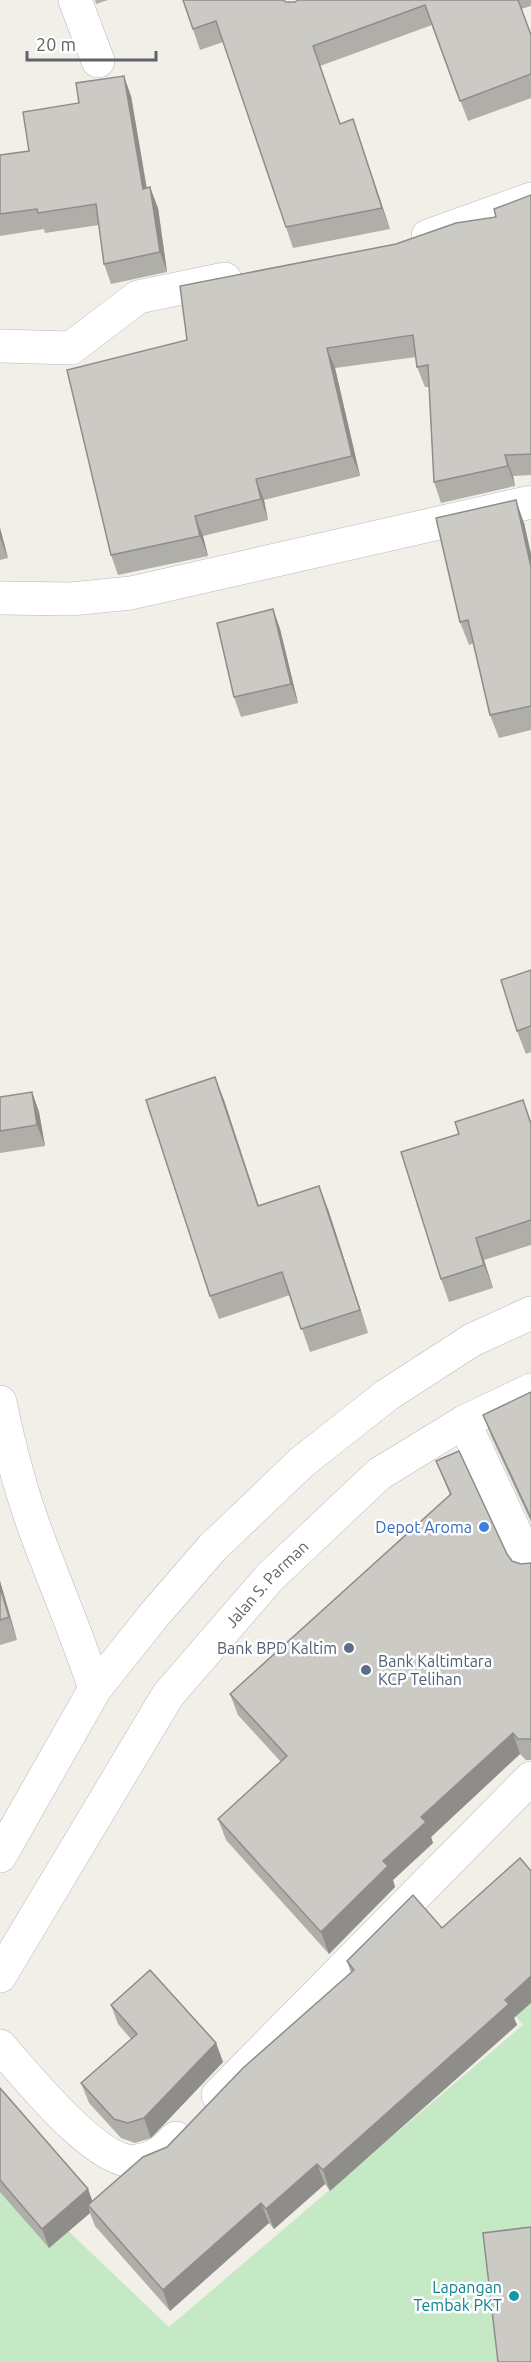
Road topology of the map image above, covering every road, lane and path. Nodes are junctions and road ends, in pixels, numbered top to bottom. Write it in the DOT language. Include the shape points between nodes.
graph roads {
  1 [pos="75,0"];
  2 [pos="98,61"];
  3 [pos="531,199"];
  4 [pos="400,246"];
  5 [pos="250,274"];
  6 [pos="0,346"];
  7 [pos="531,502"];
  8 [pos="0,598"];
  9 [pos="531,1313"];
  10 [pos="531,1390"];
  11 [pos="0,1402"];
  12 [pos="464,1422"];
  13 [pos="531,1567"];
  14 [pos="95,1689"];
  15 [pos="531,1778"];
  16 [pos="0,1856"];
  17 [pos="0,1976"];
  18 [pos="0,2046"];
  1 -- 2 [label="street"];
  3 -- 4 [label="street"];
  5 -- 6 [label="street" via="138,297 71,348"];
  7 -- 8 [label="street" via="131,593 71,599"];
  9 -- 14 [label="street" via="472,1340 387,1395 302,1462 212,1548"];
  10 -- 12 [label="street, Jalan S. Parman"];
  11 -- 14 [label="street" via="36,1533"];
  12 -- 13 [label="street"];
  12 -- 17 [label="street, Jalan S. Parman" via="379,1474 270,1577 168,1695"];
  14 -- 16 [label="street"];
  15 -- 18 [label="street" via="161,2154 136,2162 101,2150 48,2100"];
}
